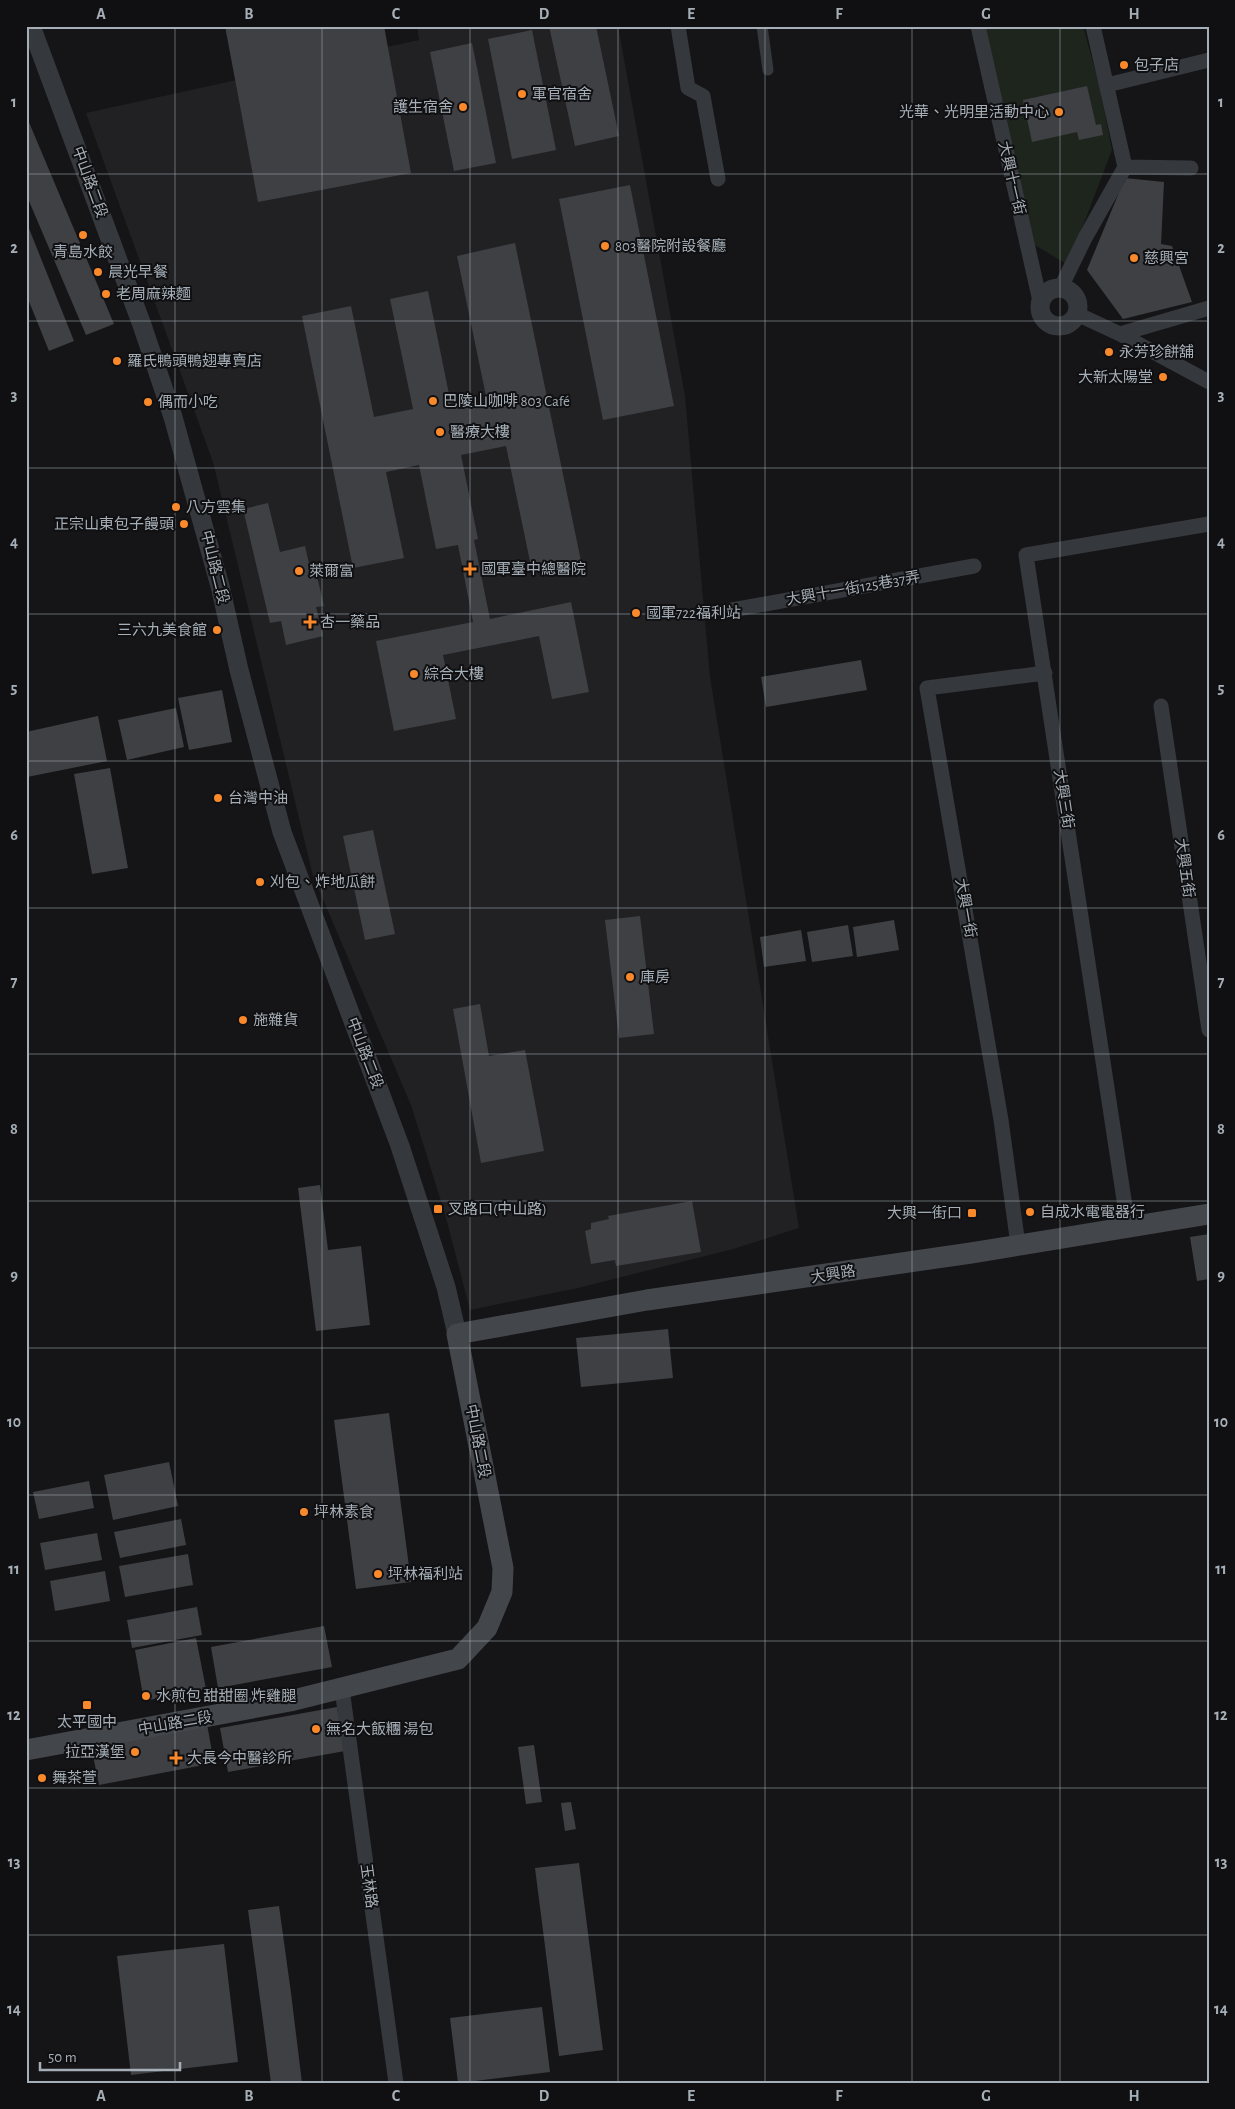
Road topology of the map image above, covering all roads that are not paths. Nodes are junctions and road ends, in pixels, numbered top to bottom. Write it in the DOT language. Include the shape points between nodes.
graph roads {
  1 [pos="31,26"];
  2 [pos="678,26"];
  3 [pos="762,26"];
  4 [pos="978,26"];
  5 [pos="1093,26"];
  6 [pos="1209,60"];
  7 [pos="768,70"];
  8 [pos="1106,84"];
  9 [pos="1124,167"];
  10 [pos="1191,168"];
  11 [pos="718,180"];
  12 [pos="1061,287"];
  13 [pos="1040,301"];
  14 [pos="1209,308"];
  15 [pos="1077,314"];
  16 [pos="1120,334"];
  17 [pos="1209,382"];
  18 [pos="1209,524"];
  19 [pos="974,566"];
  20 [pos="732,610"];
  21 [pos="1045,673"];
  22 [pos="1161,706"];
  23 [pos="1209,1030"];
  24 [pos="1209,1214"];
  25 [pos="1128,1226"];
  26 [pos="1018,1245"];
  27 [pos="457,1334"];
  28 [pos="342,1689"];
  29 [pos="26,1750"];
  30 [pos="396,2083"];
  1 -- 27 [label="street, 中山路二段" via="173,417 218,577 282,832 400,1146 446,1287"];
  2 -- 11 [label="street" via="688,88 703,96"];
  3 -- 7 [label="street"];
  4 -- 13 [label="street, 大興十一街"];
  5 -- 8 [label="street"];
  6 -- 8 [label="street"];
  8 -- 9 [label="street"];
  9 -- 10 [label="street"];
  9 -- 12 [label="street"];
  12 -- 13 [label="street" via="1049,290"];
  12 -- 15 [label="street" via="1076,298"];
  13 -- 15 [label="street" via="1041,315 1054,326 1069,323"];
  14 -- 16 [label="street"];
  15 -- 16 [label="street"];
  16 -- 17 [label="street"];
  18 -- 21 [label="street, 大興三街" via="1026,555"];
  19 -- 20 [label="street, 大興十一街125巷37弄"];
  21 -- 25 [label="street, 大興三街"];
  21 -- 26 [label="street, 大興一街" via="928,688 1002,1120"];
  22 -- 23 [label="street, 大興五街"];
  24 -- 25 [label="main road, 大興路"];
  25 -- 26 [label="main road, 大興路"];
  26 -- 27 [label="main road, 大興路" via="647,1300"];
  27 -- 28 [label="main road, 中山路二段" via="503,1568 502,1592 487,1628 458,1659"];
  28 -- 29 [label="main road, 中山路二段"];
  28 -- 30 [label="street, 玉林路"];
}
